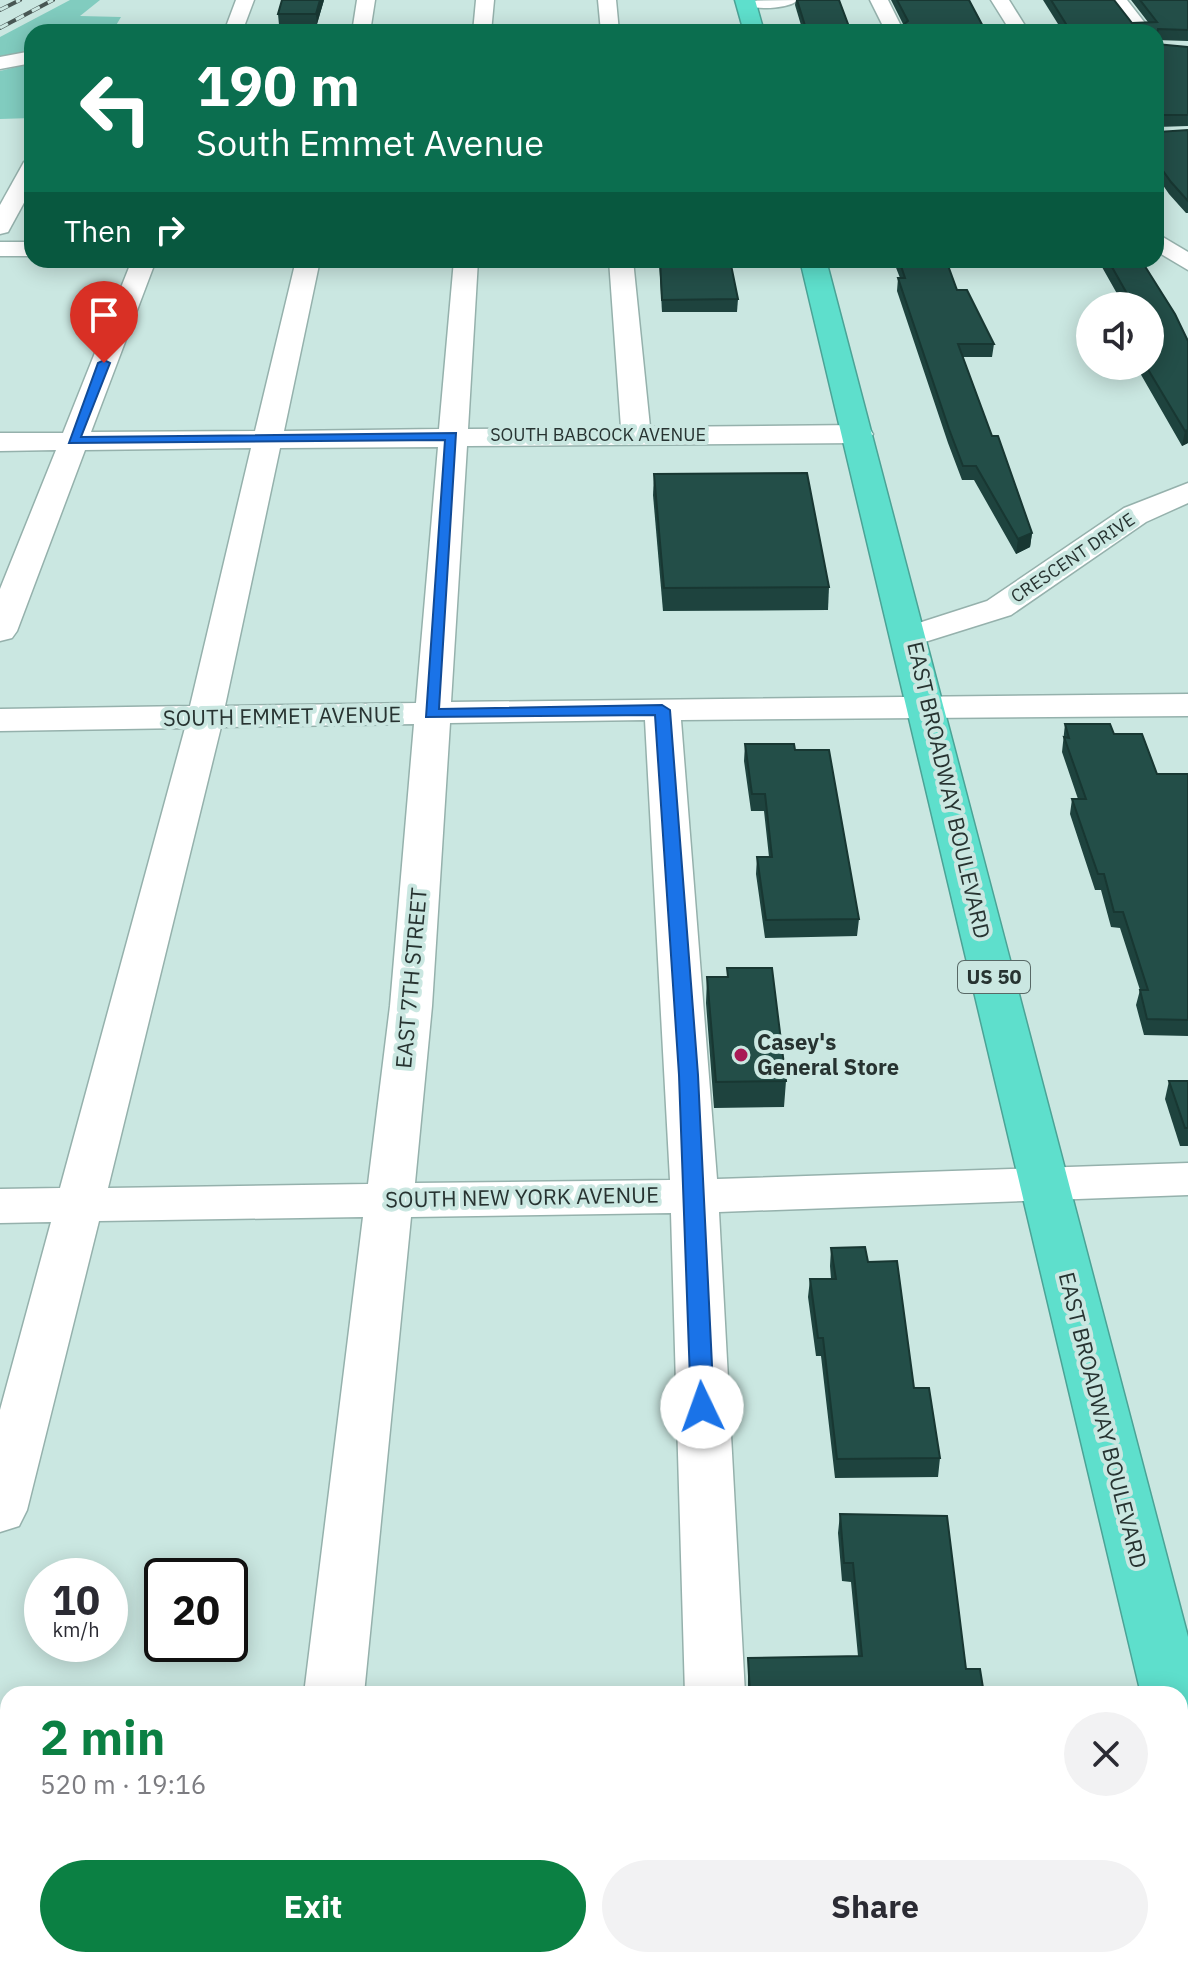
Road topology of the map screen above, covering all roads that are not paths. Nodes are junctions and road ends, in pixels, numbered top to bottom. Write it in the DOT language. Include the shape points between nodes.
graph roads {
  1 [pos="245,0"];
  2 [pos="366,0"];
  3 [pos="485,0"];
  4 [pos="607,0"];
  5 [pos="745,0"];
  6 [pos="789,0"];
  7 [pos="879,0"];
  8 [pos="1000,0"];
  9 [pos="1117,0"];
  10 [pos="236,24"];
  11 [pos="362,24"];
  12 [pos="483,24"];
  13 [pos="609,24"];
  14 [pos="752,24"];
  15 [pos="891,24"];
  16 [pos="1015,24"];
  17 [pos="1136,24"];
  18 [pos="24,58"];
  19 [pos="0,63"];
  20 [pos="24,182"];
  21 [pos="0,227"];
  22 [pos="1164,241"];
  23 [pos="1188,242"];
  24 [pos="1164,246"];
  25 [pos="0,249"];
  26 [pos="24,249"];
  27 [pos="1188,263"];
  28 [pos="141,268"];
  29 [pos="306,268"];
  30 [pos="465,268"];
  31 [pos="622,268"];
  32 [pos="815,268"];
  33 [pos="859,434"];
  34 [pos="636,435"];
  35 [pos="452,436"];
  36 [pos="265,438"];
  37 [pos="74,441"];
  38 [pos="0,442"];
  39 [pos="1188,492"];
  40 [pos="0,631"];
  41 [pos="912,636"];
  42 [pos="929,705"];
  43 [pos="1188,705"];
  44 [pos="662,710"];
  45 [pos="431,714"];
  46 [pos="204,717"];
  47 [pos="0,720"];
  48 [pos="1188,1179"];
  49 [pos="1042,1182"];
  50 [pos="693,1196"];
  51 [pos="389,1199"];
  52 [pos="80,1205"];
  53 [pos="0,1206"];
  54 [pos="0,1510"];
  55 [pos="335,1686"];
  56 [pos="715,1686"];
  57 [pos="1170,1686"];
  1 -- 10 [label="street"];
  2 -- 11 [label="street"];
  3 -- 12 [label="street"];
  4 -- 13 [label="street"];
  5 -- 6 [label="street"];
  5 -- 14 [label="highway"];
  7 -- 15 [label="street"];
  8 -- 16 [label="street"];
  9 -- 17 [label="street"];
  18 -- 19 [label="street"];
  20 -- 21 [label="street"];
  22 -- 23 [label="street"];
  24 -- 27 [label="street"];
  25 -- 26 [label="street"];
  28 -- 37 [label="street"];
  29 -- 36 [label="street"];
  30 -- 35 [label="street, EAST 7TH STREET"];
  31 -- 34 [label="street"];
  32 -- 33 [label="highway, EAST BROADWAY BOULEVARD / US 50"];
  33 -- 34 [label="street, SOUTH BABCOCK AVENUE"];
  33 -- 41 [label="highway, EAST BROADWAY BOULEVARD / US 50"];
  34 -- 35 [label="street, SOUTH BABCOCK AVENUE"];
  35 -- 36 [label="street, SOUTH BABCOCK AVENUE"];
  35 -- 45 [label="street, EAST 7TH STREET"];
  36 -- 37 [label="street, SOUTH BABCOCK AVENUE"];
  36 -- 46 [label="street"];
  37 -- 38 [label="street, SOUTH BABCOCK AVENUE"];
  37 -- 40 [label="street"];
  39 -- 41 [label="street, CRESCENT DRIVE" via="1135,515 999,608"];
  41 -- 42 [label="highway, EAST BROADWAY BOULEVARD / US 50"];
  42 -- 43 [label="street, SOUTH EMMET AVENUE"];
  42 -- 44 [label="street, SOUTH EMMET AVENUE"];
  42 -- 49 [label="highway, EAST BROADWAY BOULEVARD / US 50"];
  44 -- 45 [label="street, SOUTH EMMET AVENUE"];
  44 -- 50 [label="street"];
  45 -- 46 [label="street, SOUTH EMMET AVENUE"];
  45 -- 51 [label="street, EAST 7TH STREET" via="411,1006"];
  46 -- 47 [label="street, SOUTH EMMET AVENUE"];
  46 -- 52 [label="street"];
  48 -- 49 [label="street, SOUTH NEW YORK AVENUE"];
  49 -- 50 [label="street, SOUTH NEW YORK AVENUE"];
  49 -- 57 [label="highway, EAST BROADWAY BOULEVARD / US 50"];
  50 -- 51 [label="street, SOUTH NEW YORK AVENUE"];
  50 -- 56 [label="street"];
  51 -- 52 [label="street, SOUTH NEW YORK AVENUE"];
  51 -- 55 [label="street, EAST 7TH STREET"];
  52 -- 53 [label="street, SOUTH NEW YORK AVENUE"];
  52 -- 54 [label="street"];
}
